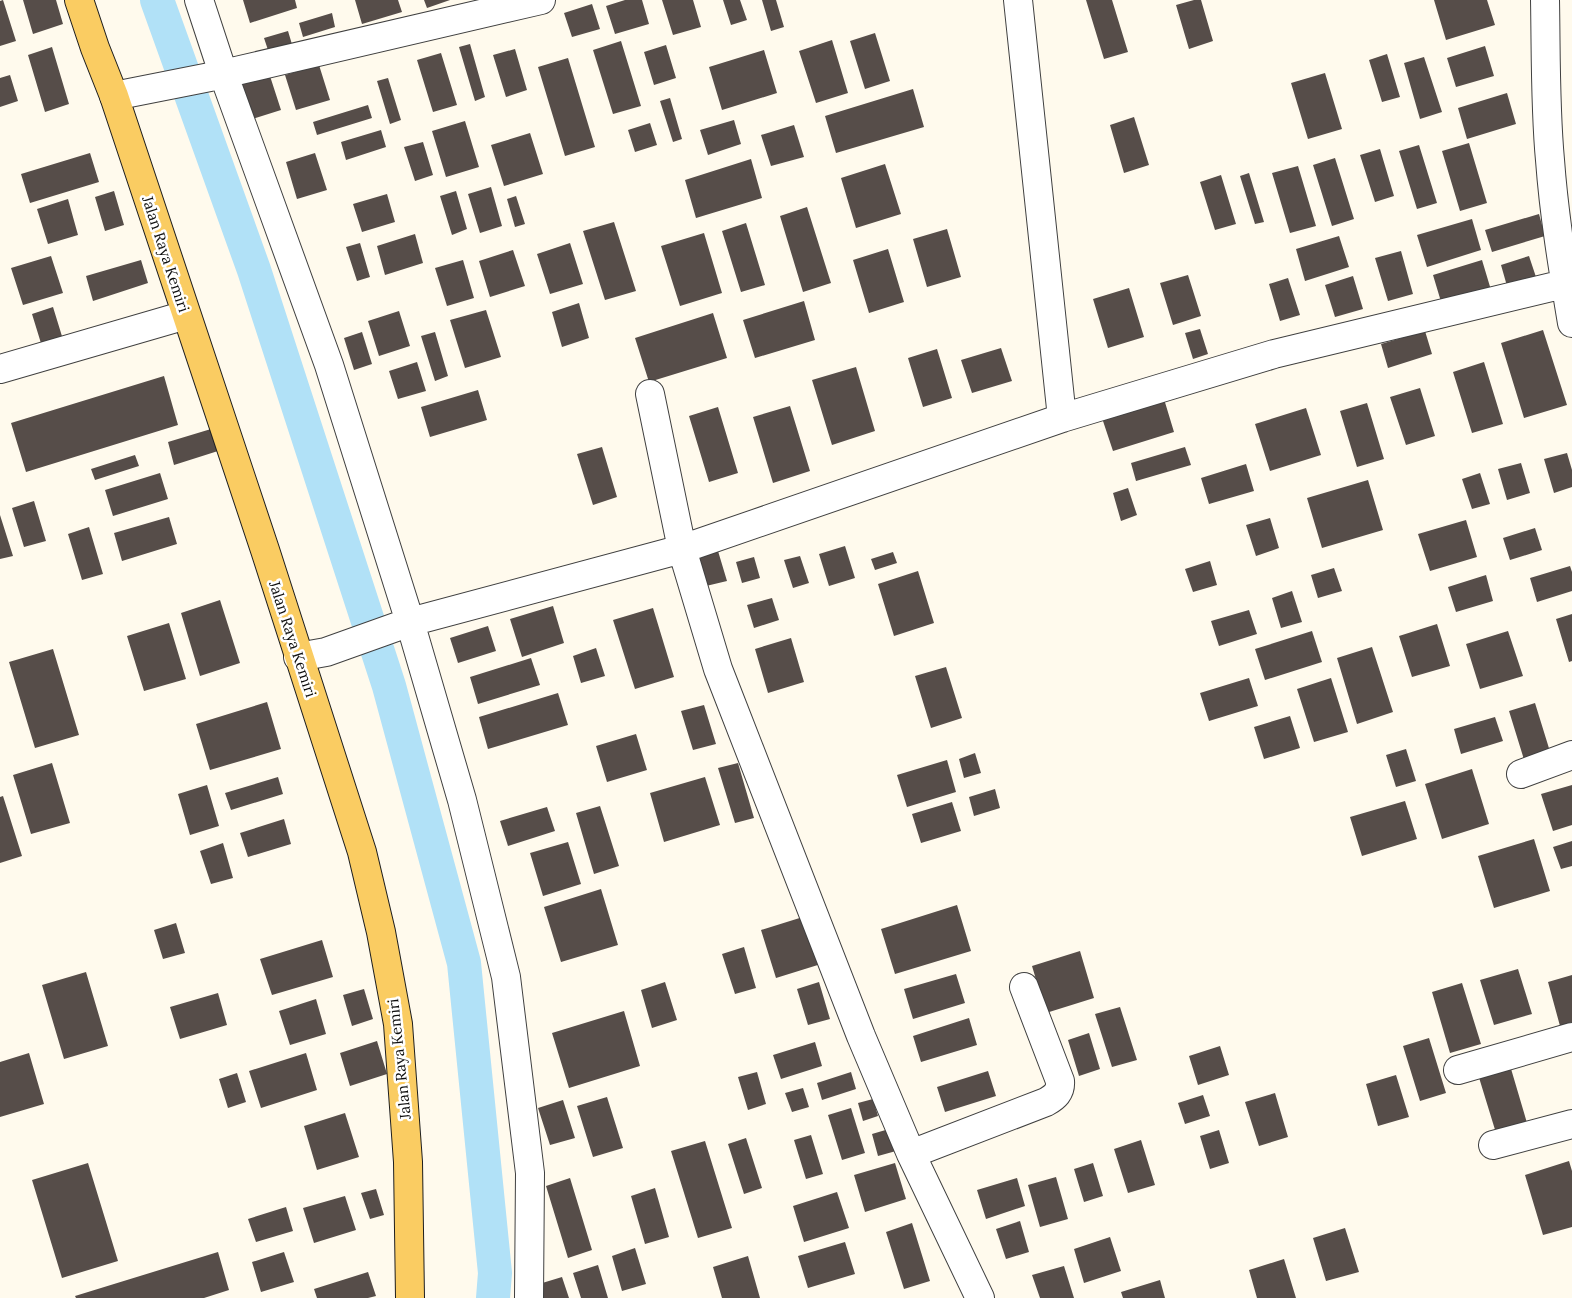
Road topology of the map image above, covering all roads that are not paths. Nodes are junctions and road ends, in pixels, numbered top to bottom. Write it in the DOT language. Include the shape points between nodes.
graph roads {
  1 [pos="79,0"];
  2 [pos="199,0"];
  3 [pos="541,0"];
  4 [pos="1018,0"];
  5 [pos="1545,0"];
  6 [pos="217,75"];
  7 [pos="125,95"];
  8 [pos="1569,283"];
  9 [pos="186,315"];
  10 [pos="1572,323"];
  11 [pos="0,369"];
  12 [pos="650,394"];
  13 [pos="1062,418"];
  14 [pos="682,548"];
  15 [pos="403,625"];
  16 [pos="298,657"];
  17 [pos="1572,755"];
  18 [pos="1520,774"];
  19 [pos="1024,987"];
  20 [pos="1572,1037"];
  21 [pos="1458,1070"];
  22 [pos="1572,1124"];
  23 [pos="1493,1146"];
  24 [pos="911,1154"];
  25 [pos="410,1298"];
  26 [pos="529,1298"];
  27 [pos="980,1298"];
  1 -- 7 [label="main road, Jalan Raya Kemiri" via="95,48"];
  2 -- 6 [label="street"];
  3 -- 6 [label="street"];
  4 -- 13 [label="street"];
  5 -- 8 [label="street" via="1550,160 1560,252"];
  6 -- 7 [label="street"];
  6 -- 15 [label="street" via="329,365"];
  7 -- 9 [label="main road, Jalan Raya Kemiri"];
  8 -- 10 [label="street"];
  8 -- 13 [label="street" via="1274,354"];
  9 -- 11 [label="street"];
  9 -- 16 [label="main road, Jalan Raya Kemiri"];
  12 -- 14 [label="street"];
  13 -- 14 [label="street"];
  14 -- 15 [label="street"];
  14 -- 24 [label="street" via="718,669 861,1036"];
  15 -- 16 [label="street" via="326,652"];
  15 -- 26 [label="street" via="462,800 506,978 530,1173"];
  16 -- 25 [label="main road, Jalan Raya Kemiri" via="362,852 398,1024 408,1162"];
  17 -- 18 [label="street"];
  19 -- 24 [label="street" via="1060,1081 1058,1094 1046,1102"];
  20 -- 21 [label="street"];
  22 -- 23 [label="street"];
  24 -- 27 [label="street"];
}
